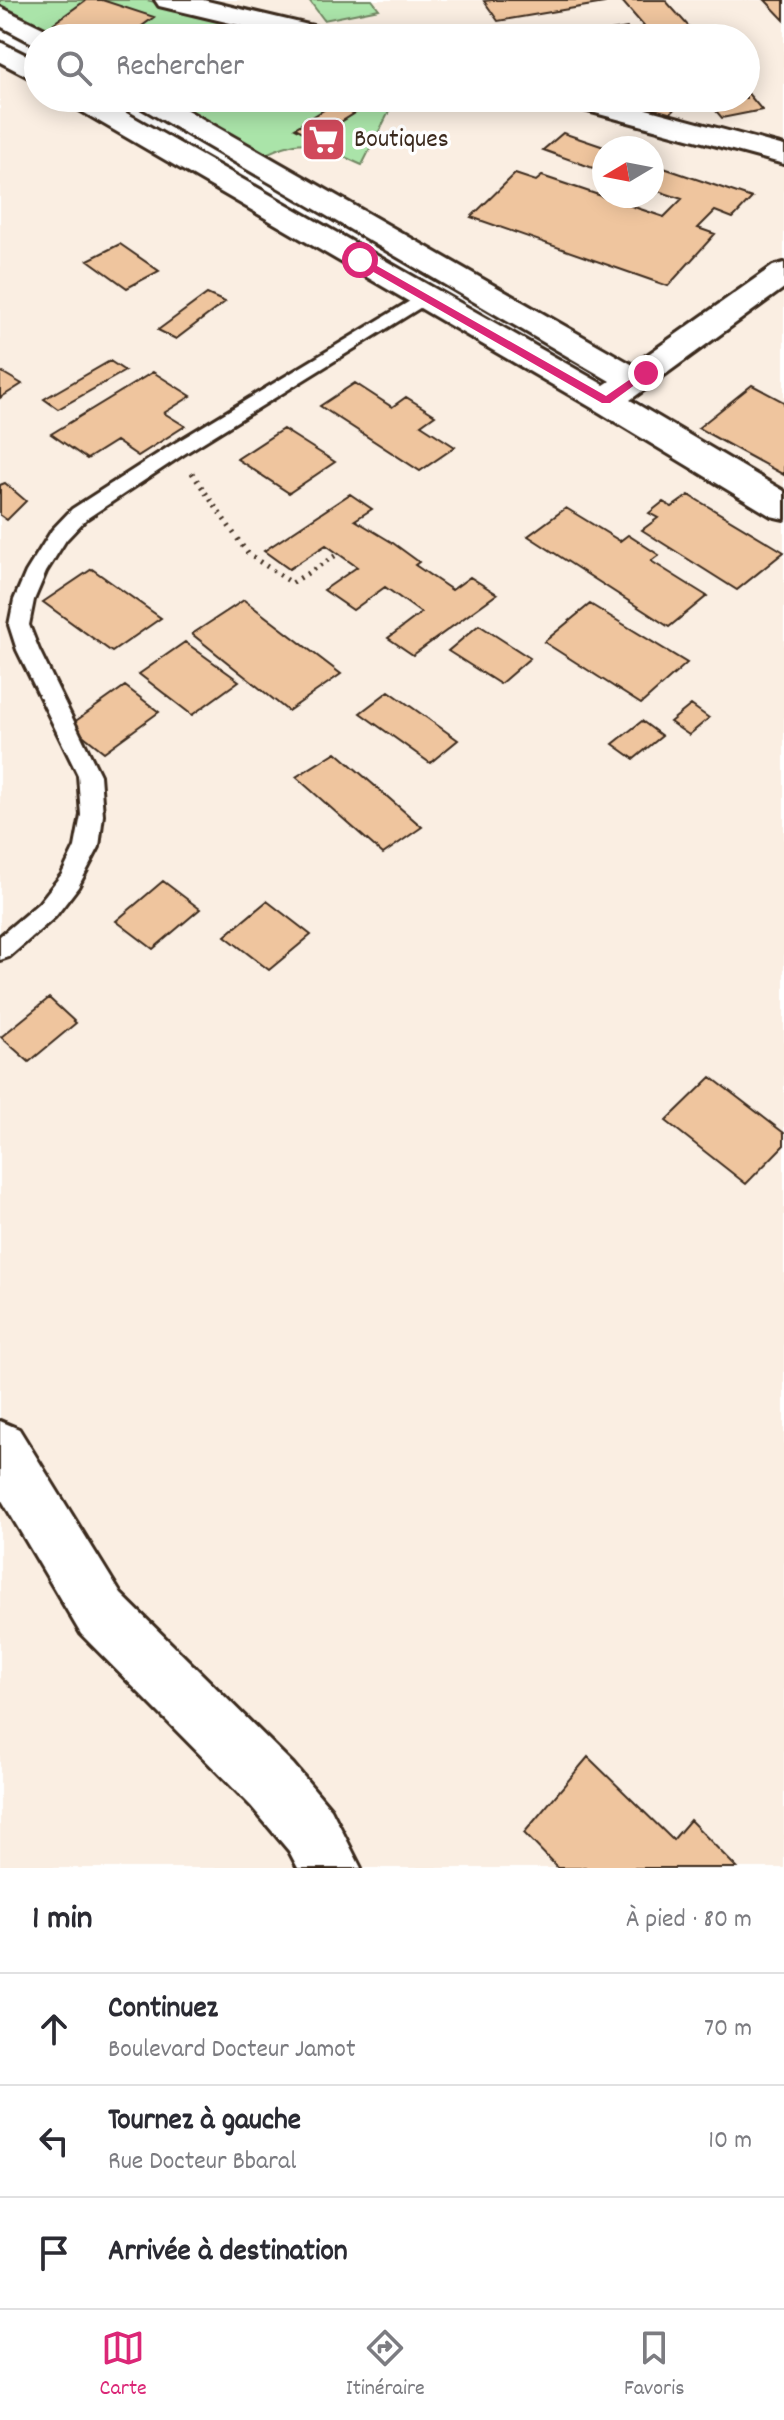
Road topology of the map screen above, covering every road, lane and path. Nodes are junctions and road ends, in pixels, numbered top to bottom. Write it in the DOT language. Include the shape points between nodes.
graph roads {
  1 [pos="169,0"];
  2 [pos="0,15"];
  3 [pos="269,24"];
  4 [pos="24,28"];
  5 [pos="0,50"];
  6 [pos="24,65"];
  7 [pos="103,112"];
  8 [pos="169,112"];
  9 [pos="624,112"];
  10 [pos="784,155"];
  11 [pos="784,273"];
  12 [pos="425,297"];
  13 [pos="635,381"];
  14 [pos="606,401"];
  15 [pos="177,450"];
  16 [pos="784,507"];
  17 [pos="338,554"];
  18 [pos="0,950"];
  19 [pos="0,1447"];
  20 [pos="331,1868"];
  1 -- 3 [label="street"];
  2 -- 4 [label="street"];
  5 -- 6 [label="street"];
  7 -- 12 [label="street"];
  8 -- 13 [label="street"];
  9 -- 10 [label="street"];
  11 -- 13 [label="street"];
  12 -- 14 [label="street"];
  12 -- 15 [label="lane"];
  13 -- 14 [label="street"];
  14 -- 16 [label="street"];
  15 -- 17 [label="path" via="248,554 292,583"];
  15 -- 18 [label="lane" via="79,514 59,535 24,600 19,625 89,775 92,815 87,847 70,880 47,910"];
  19 -- 20 [label="street" via="101,1614 272,1785 310,1830"];
}
